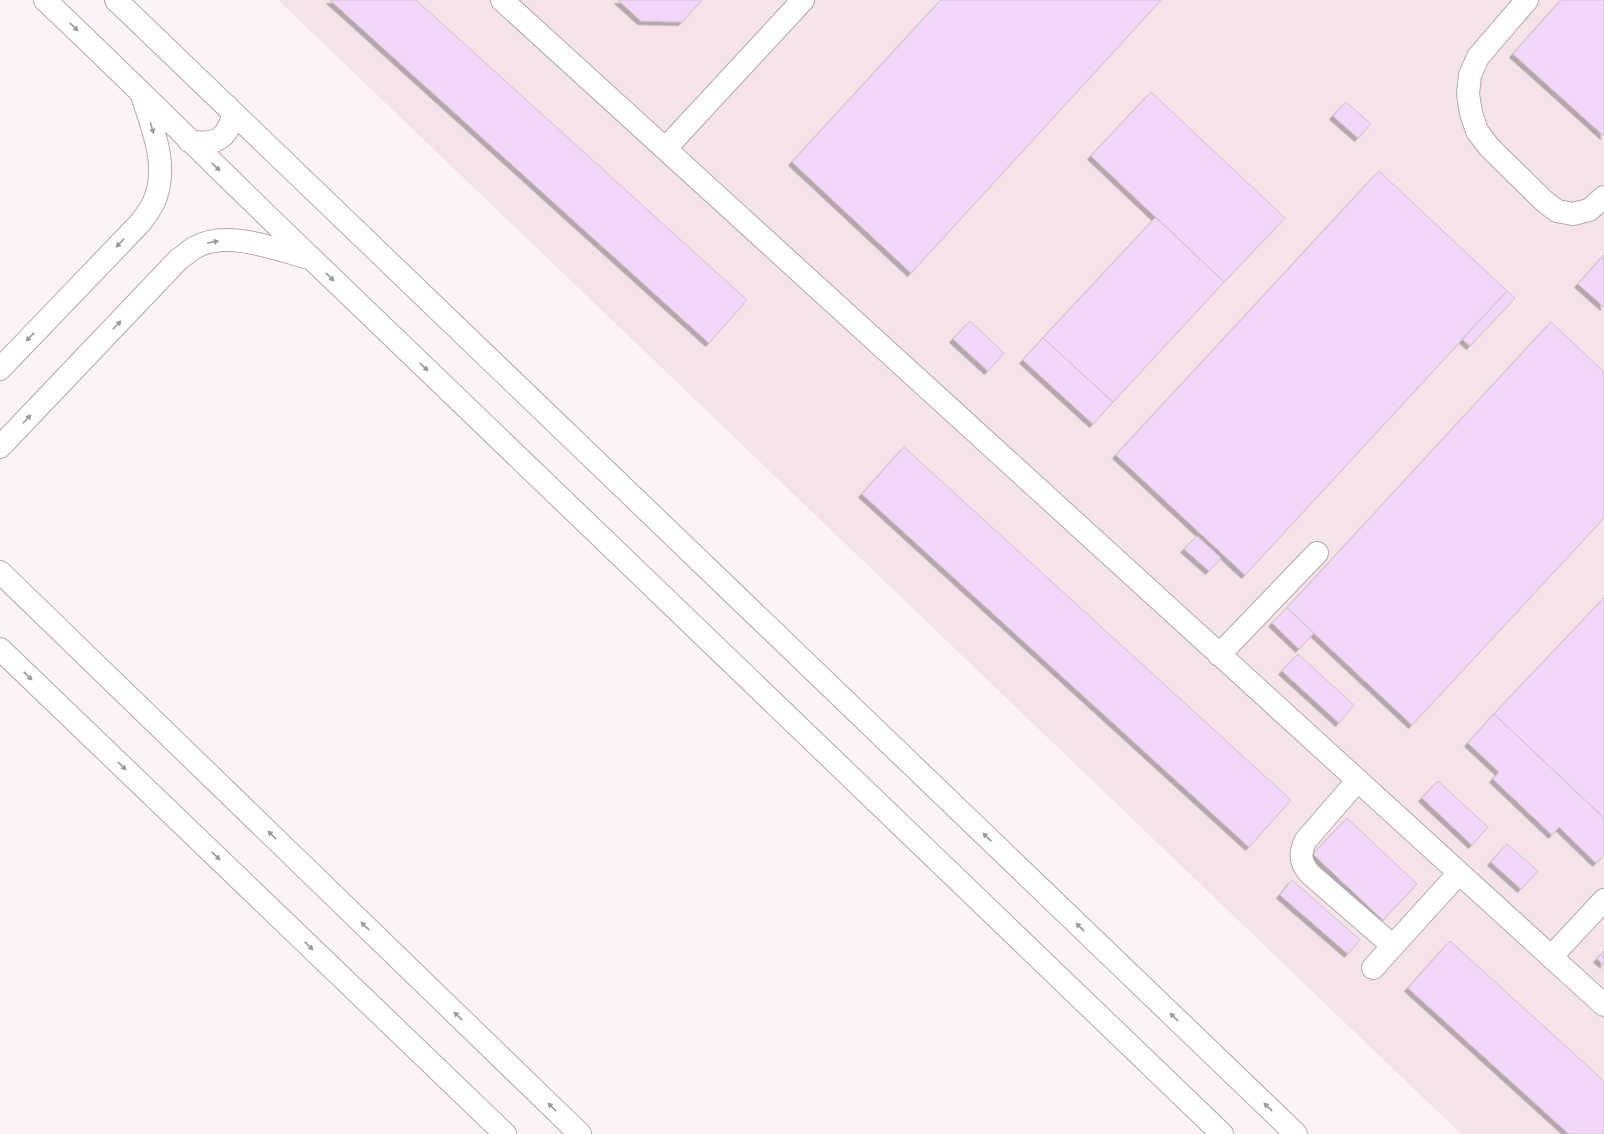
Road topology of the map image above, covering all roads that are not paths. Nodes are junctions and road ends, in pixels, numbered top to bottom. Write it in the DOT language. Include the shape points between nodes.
graph roads {
  1 [pos="45,0"];
  2 [pos="116,0"];
  3 [pos="502,0"];
  4 [pos="803,0"];
  5 [pos="1527,0"];
  6 [pos="140,90"];
  7 [pos="227,106"];
  8 [pos="189,141"];
  9 [pos="665,150"];
  10 [pos="1604,197"];
  11 [pos="311,258"];
  12 [pos="0,369"];
  13 [pos="0,447"];
  14 [pos="1317,553"];
  15 [pos="0,572"];
  16 [pos="0,649"];
  17 [pos="1220,655"];
  18 [pos="1358,780"];
  19 [pos="1459,873"];
  20 [pos="1604,900"];
  21 [pos="1393,946"];
  22 [pos="1551,957"];
  23 [pos="1373,968"];
  24 [pos="1604,1005"];
  25 [pos="505,1134"];
  26 [pos="580,1134"];
  27 [pos="1222,1134"];
  28 [pos="1296,1134"];
  1 -- 6 [label="street, one-way"];
  2 -- 7 [label="street"];
  3 -- 9 [label="street"];
  4 -- 9 [label="street"];
  5 -- 10 [label="street" via="1489,42 1478,57 1470,75 1468,94 1477,131 1489,147 1557,211 1573,214 1589,210"];
  6 -- 8 [label="street"];
  6 -- 12 [label="street, one-way" via="161,164 160,185 153,205 141,222"];
  7 -- 8 [label="street" via="233,114 231,126 223,136 213,142 202,144"];
  28 -- 7 [label="street, one-way"];
  8 -- 11 [label="street, one-way"];
  9 -- 17 [label="street"];
  13 -- 11 [label="street, one-way" via="179,259 195,248 213,241 233,239"];
  11 -- 27 [label="street, one-way"];
  14 -- 17 [label="street"];
  26 -- 15 [label="street, one-way"];
  16 -- 25 [label="street, one-way"];
  17 -- 18 [label="street"];
  18 -- 19 [label="street"];
  18 -- 21 [label="street" via="1306,840 1301,848 1300,858 1303,867 1310,874"];
  19 -- 21 [label="street"];
  19 -- 22 [label="street"];
  20 -- 22 [label="street"];
  21 -- 23 [label="street"];
  22 -- 24 [label="street"];
}
